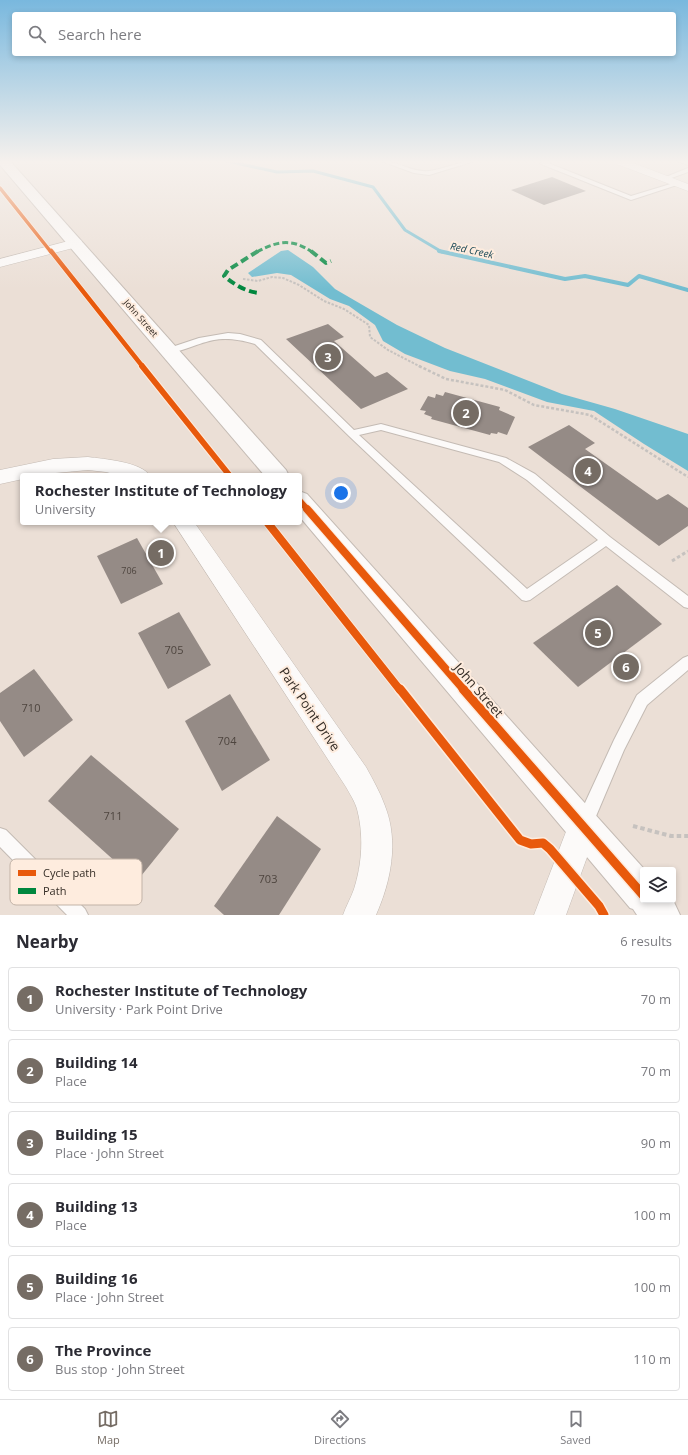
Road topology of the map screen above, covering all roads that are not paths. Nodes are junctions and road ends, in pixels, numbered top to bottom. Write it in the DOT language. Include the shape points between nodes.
graph roads {
  1 [pos="41,204"];
  2 [pos="76,243"];
  3 [pos="0,263"];
  4 [pos="169,350"];
  5 [pos="352,434"];
  6 [pos="134,473"];
  7 [pos="275,473"];
  8 [pos="0,477"];
  9 [pos="302,503"];
  10 [pos="185,525"];
  11 [pos="606,540"];
  12 [pos="688,603"];
  13 [pos="688,662"];
  14 [pos="583,827"];
  15 [pos="0,836"];
  16 [pos="23,859"];
  17 [pos="640,892"];
  18 [pos="651,903"];
  19 [pos="69,905"];
  20 [pos="79,915"];
  21 [pos="359,915"];
  22 [pos="550,915"];
  23 [pos="661,915"];
  1 -- 2 [label="street, John Street"];
  2 -- 3 [label="street"];
  2 -- 4 [label="street, John Street"];
  4 -- 5 [label="lane" via="203,339 228,335 258,342"];
  4 -- 7 [label="street, John Street"];
  5 -- 11 [label="lane" via="382,427 502,460 531,477"];
  5 -- 11 [label="lane" via="526,596"];
  6 -- 8 [label="street" via="107,464 79,463 54,465"];
  9 -- 14 [label="street, John Street"];
  10 -- 21 [label="street, Park Point Drive" via="356,777 371,809 378,844 373,880"];
  11 -- 12 [label="lane"];
  13 -- 14 [label="lane" via="642,700 619,744"];
  14 -- 17 [label="street, John Street"];
  14 -- 22 [label="street"];
  15 -- 16 [label="lane"];
  18 -- 23 [label="street"];
  19 -- 20 [label="lane"];
}
